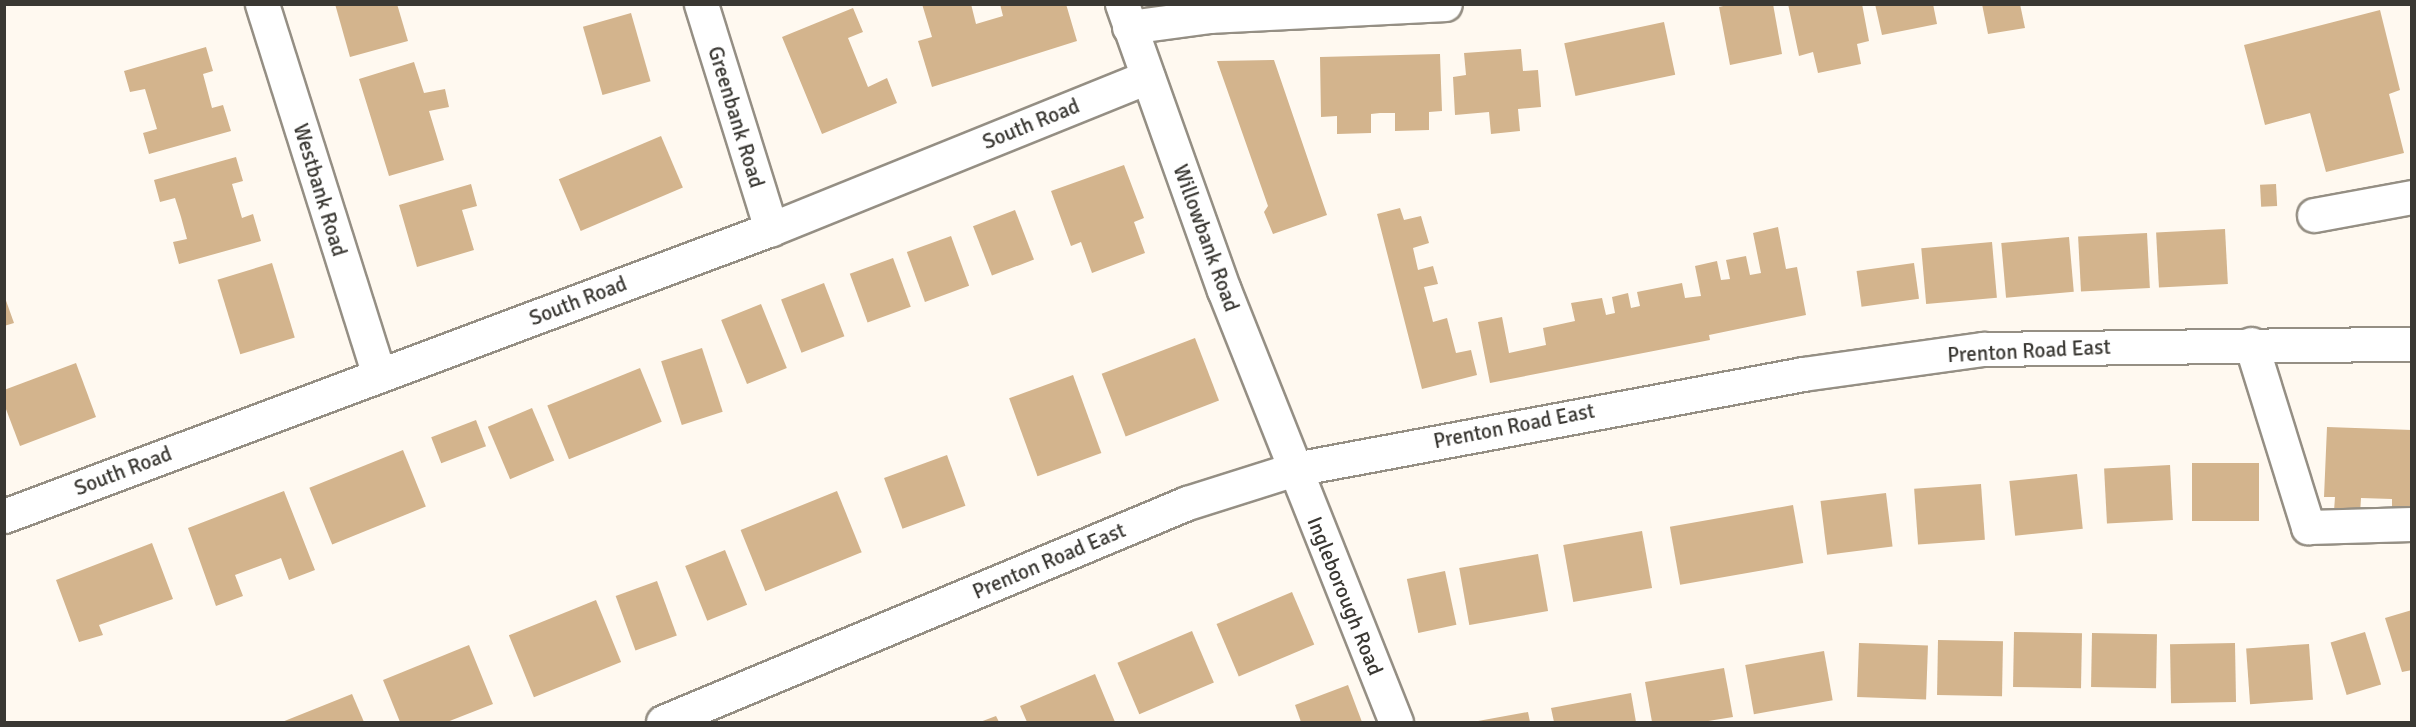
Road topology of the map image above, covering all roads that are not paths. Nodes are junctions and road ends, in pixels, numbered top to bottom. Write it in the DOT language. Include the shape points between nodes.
graph roads {
  1 [pos="262,4"];
  2 [pos="701,4"];
  3 [pos="1445,4"];
  4 [pos="1126,16"];
  5 [pos="1148,77"];
  6 [pos="2412,197"];
  7 [pos="2314,215"];
  8 [pos="771,229"];
  9 [pos="2251,344"];
  10 [pos="2412,344"];
  11 [pos="378,375"];
  12 [pos="1295,469"];
  13 [pos="4,516"];
  14 [pos="2412,524"];
  15 [pos="663,723"];
  16 [pos="1396,723"];
  1 -- 11 [label="street, Westbank Road"];
  2 -- 8 [label="street, Greenbank Road"];
  3 -- 4 [label="street" via="1210,16"];
  4 -- 5 [label="street, Willowbank Road"];
  5 -- 8 [label="street, South Road"];
  5 -- 12 [label="street, Willowbank Road" via="1224,290"];
  6 -- 7 [label="street"];
  8 -- 11 [label="street, South Road"];
  9 -- 10 [label="street, Prenton Road East"];
  9 -- 12 [label="street, Prenton Road East" via="1983,349 1792,376"];
  9 -- 14 [label="street" via="2308,527"];
  11 -- 13 [label="street, South Road"];
  12 -- 15 [label="street, Prenton Road East" via="1187,503"];
  12 -- 16 [label="street, Ingleborough Road"];
}
